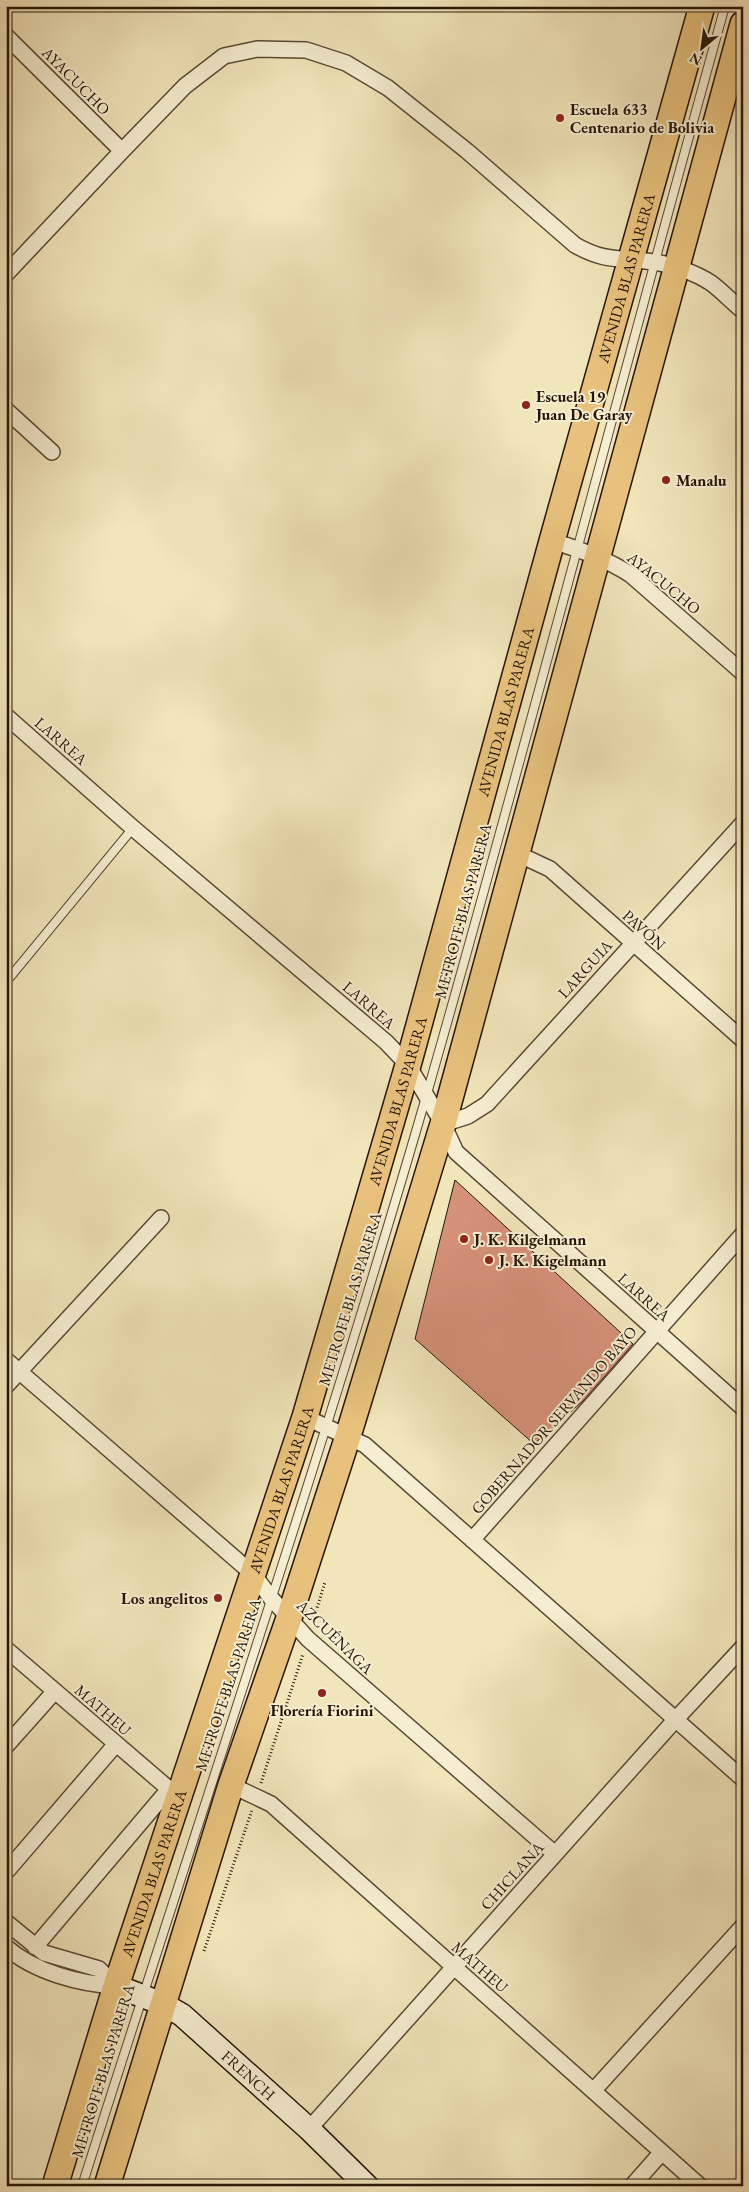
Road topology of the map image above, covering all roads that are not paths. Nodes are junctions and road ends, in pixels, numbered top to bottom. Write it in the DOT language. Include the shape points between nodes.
graph roads {
  1 [pos="702,6"];
  2 [pos="725,6"];
  3 [pos="743,24"];
  4 [pos="6,36"];
  5 [pos="122,151"];
  6 [pos="642,261"];
  7 [pos="677,269"];
  8 [pos="6,274"];
  9 [pos="743,312"];
  10 [pos="6,410"];
  11 [pos="52,452"];
  12 [pos="552,541"];
  13 [pos="576,548"];
  14 [pos="599,558"];
  15 [pos="743,673"];
  16 [pos="6,716"];
  17 [pos="743,823"];
  18 [pos="133,828"];
  19 [pos="518,854"];
  20 [pos="632,943"];
  21 [pos="6,982"];
  22 [pos="743,1040"];
  23 [pos="408,1065"];
  24 [pos="426,1096"];
  25 [pos="443,1124"];
  26 [pos="161,1218"];
  27 [pos="743,1234"];
  28 [pos="656,1332"];
  29 [pos="6,1360"];
  30 [pos="19,1371"];
  31 [pos="6,1386"];
  32 [pos="743,1408"];
  33 [pos="326,1426"];
  34 [pos="472,1540"];
  35 [pos="254,1575"];
  36 [pos="271,1598"];
  37 [pos="289,1618"];
  38 [pos="743,1646"];
  39 [pos="6,1649"];
  40 [pos="55,1691"];
  41 [pos="676,1719"];
  42 [pos="116,1744"];
  43 [pos="6,1746"];
  44 [pos="743,1779"];
  45 [pos="231,1785"];
  46 [pos="175,1791"];
  47 [pos="555,1854"];
  48 [pos="6,1872"];
  49 [pos="6,1922"];
  50 [pos="743,1926"];
  51 [pos="6,1947"];
  52 [pos="35,1947"];
  53 [pos="453,1967"];
  54 [pos="116,1986"];
  55 [pos="152,2000"];
  56 [pos="594,2090"];
  57 [pos="309,2129"];
  58 [pos="662,2152"];
  59 [pos="55,2186"];
  60 [pos="82,2186"];
  61 [pos="107,2186"];
  62 [pos="367,2186"];
  63 [pos="632,2186"];
  64 [pos="700,2186"];
  1 -- 6 [label="main road, AVENIDA BLAS PARERA"];
  2 -- 6 [label="lane, METROFE BLAS PARERA"];
  3 -- 7 [label="main road, AVENIDA BLAS PARERA"];
  4 -- 5 [label="street, AYACUCHO"];
  5 -- 6 [label="street" via="186,86 224,56 257,49 306,50 346,63 388,88 467,151 575,245 593,255"];
  5 -- 8 [label="street"];
  6 -- 7 [label="street"];
  6 -- 12 [label="main road, AVENIDA BLAS PARERA"];
  6 -- 13 [label="lane, METROFE BLAS PARERA"];
  7 -- 9 [label="street" via="710,283"];
  7 -- 14 [label="main road, AVENIDA BLAS PARERA"];
  10 -- 11 [label="street"];
  12 -- 13 [label="street, AYACUCHO"];
  12 -- 23 [label="main road, AVENIDA BLAS PARERA"];
  13 -- 14 [label="street, AYACUCHO"];
  13 -- 24 [label="lane, METROFE BLAS PARERA"];
  14 -- 15 [label="street, AYACUCHO" via="631,575"];
  14 -- 19 [label="main road, AVENIDA BLAS PARERA"];
  16 -- 18 [label="street, LARREA"];
  17 -- 20 [label="street, LARGUIA"];
  18 -- 21 [label="lane"];
  18 -- 23 [label="street, LARREA" via="386,1042"];
  19 -- 20 [label="street, PAVÓN" via="550,869"];
  19 -- 25 [label="main road, AVENIDA BLAS PARERA"];
  20 -- 22 [label="street, PAVÓN"];
  20 -- 25 [label="street, LARGUIA" via="487,1104 468,1116"];
  23 -- 24 [label="street, LARREA"];
  23 -- 33 [label="main road, AVENIDA BLAS PARERA"];
  24 -- 25 [label="street, LARREA"];
  24 -- 33 [label="lane, METROFE BLAS PARERA"];
  25 -- 28 [label="street, LARREA" via="456,1152"];
  25 -- 33 [label="main road, AVENIDA BLAS PARERA"];
  26 -- 30 [label="street"];
  27 -- 28 [label="street, GOBERNADOR SERVANDO BAYO"];
  28 -- 32 [label="street, LARREA"];
  28 -- 34 [label="street, GOBERNADOR SERVANDO BAYO"];
  29 -- 30 [label="street, AZCUÉNAGA"];
  30 -- 31 [label="street"];
  30 -- 35 [label="street, AZCUÉNAGA"];
  33 -- 34 [label="street" via="365,1446"];
  33 -- 35 [label="main road, AVENIDA BLAS PARERA"];
  33 -- 36 [label="lane, METROFE BLAS PARERA"];
  33 -- 37 [label="main road, AVENIDA BLAS PARERA"];
  34 -- 41 [label="street"];
  35 -- 36 [label="street, AZCUÉNAGA"];
  35 -- 46 [label="main road, AVENIDA BLAS PARERA"];
  36 -- 37 [label="street, AZCUÉNAGA"];
  36 -- 55 [label="lane, METROFE BLAS PARERA"];
  37 -- 45 [label="main road, AVENIDA BLAS PARERA"];
  37 -- 47 [label="street, AZCUÉNAGA" via="308,1639"];
  38 -- 41 [label="street, CHICLANA"];
  39 -- 40 [label="street, MATHEU"];
  40 -- 42 [label="street, MATHEU"];
  40 -- 43 [label="street"];
  41 -- 44 [label="street"];
  41 -- 47 [label="street, CHICLANA"];
  42 -- 46 [label="street, MATHEU"];
  42 -- 48 [label="street"];
  45 -- 53 [label="street, MATHEU" via="271,1804"];
  45 -- 55 [label="main road, AVENIDA BLAS PARERA"];
  46 -- 52 [label="street"];
  46 -- 54 [label="main road, AVENIDA BLAS PARERA"];
  47 -- 53 [label="street, CHICLANA"];
  49 -- 52 [label="street, FRENCH"];
  50 -- 56 [label="street"];
  51 -- 54 [label="street, FRENCH" via="29,1965 94,1985"];
  52 -- 54 [label="street, FRENCH" via="44,1953 99,1969"];
  53 -- 56 [label="street, MATHEU"];
  53 -- 57 [label="street, CHICLANA"];
  54 -- 55 [label="street, FRENCH"];
  54 -- 59 [label="main road, AVENIDA BLAS PARERA"];
  55 -- 57 [label="street, FRENCH" via="182,2015"];
  55 -- 60 [label="lane, METROFE BLAS PARERA"];
  55 -- 61 [label="main road, AVENIDA BLAS PARERA"];
  56 -- 58 [label="street, MATHEU"];
  57 -- 62 [label="street, FRENCH"];
  58 -- 63 [label="street"];
  58 -- 64 [label="street, MATHEU"];
}
